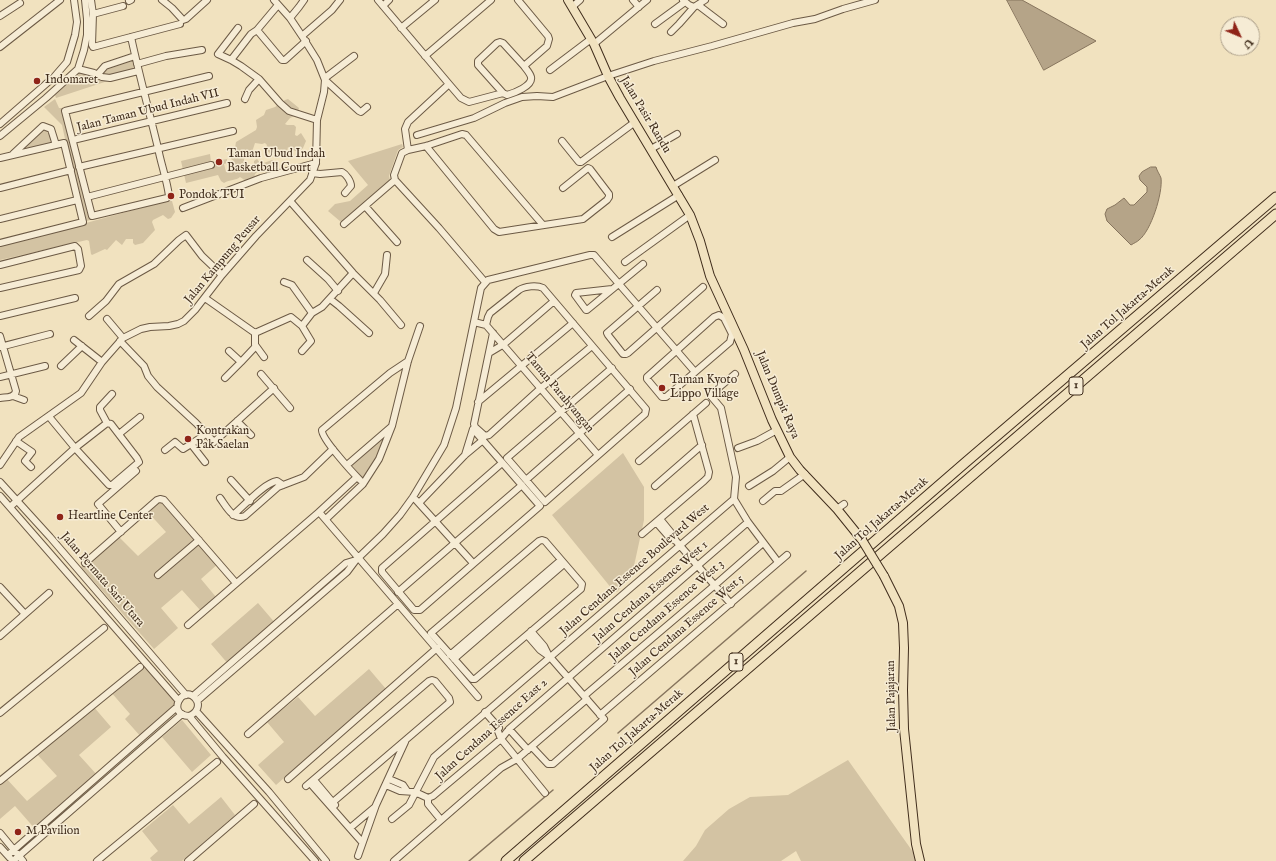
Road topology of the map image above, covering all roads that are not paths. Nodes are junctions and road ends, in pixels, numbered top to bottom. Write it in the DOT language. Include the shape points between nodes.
graph roads {
  1 [pos="60,0"];
  2 [pos="74,0"];
  3 [pos="85,0"];
  4 [pos="91,0"];
  5 [pos="162,0"];
  6 [pos="208,0"];
  7 [pos="304,0"];
  8 [pos="340,0"];
  9 [pos="378,0"];
  10 [pos="389,0"];
  11 [pos="436,0"];
  12 [pos="491,0"];
  13 [pos="518,0"];
  14 [pos="580,0"];
  15 [pos="633,0"];
  16 [pos="647,0"];
  17 [pos="705,0"];
  18 [pos="875,0"];
  19 [pos="684,1"];
  20 [pos="276,2"];
  21 [pos="20,3"];
  22 [pos="570,3"];
  23 [pos="123,6"];
  24 [pos="383,6"];
  25 [pos="639,6"];
  26 [pos="696,6"];
  27 [pos="94,14"];
  28 [pos="0,16"];
  29 [pos="290,18"];
  30 [pos="180,24"];
  31 [pos="655,24"];
  32 [pos="723,24"];
  33 [pos="238,28"];
  34 [pos="401,28"];
  35 [pos="257,30"];
  36 [pos="671,32"];
  37 [pos="87,34"];
  38 [pos="76,35"];
  39 [pos="131,37"];
  40 [pos="304,38"];
  41 [pos="593,41"];
  42 [pos="0,47"];
  43 [pos="202,50"];
  44 [pos="135,56"];
  45 [pos="354,56"];
  46 [pos="425,56"];
  47 [pos="231,60"];
  48 [pos="137,64"];
  49 [pos="524,66"];
  50 [pos="78,69"];
  51 [pos="550,70"];
  52 [pos="138,71"];
  53 [pos="98,74"];
  54 [pos="209,76"];
  55 [pos="608,76"];
  56 [pos="259,79"];
  57 [pos="325,79"];
  58 [pos="449,84"];
  59 [pos="39,90"];
  60 [pos="144,92"];
  61 [pos="503,93"];
  62 [pos="46,98"];
  63 [pos="245,98"];
  64 [pos="227,103"];
  65 [pos="367,107"];
  66 [pos="317,120"];
  67 [pos="151,121"];
  68 [pos="635,122"];
  69 [pos="0,124"];
  70 [pos="233,131"];
  71 [pos="677,134"];
  72 [pos="0,136"];
  73 [pos="417,136"];
  74 [pos="73,140"];
  75 [pos="562,141"];
  76 [pos="56,145"];
  77 [pos="426,146"];
  78 [pos="407,147"];
  79 [pos="158,148"];
  80 [pos="651,149"];
  81 [pos="12,155"];
  82 [pos="0,158"];
  83 [pos="715,160"];
  84 [pos="316,163"];
  85 [pos="211,165"];
  86 [pos="79,166"];
  87 [pos="71,170"];
  88 [pos="312,173"];
  89 [pos="164,176"];
  90 [pos="395,180"];
  91 [pos="673,186"];
  92 [pos="0,188"];
  93 [pos="562,188"];
  94 [pos="345,193"];
  95 [pos="679,195"];
  96 [pos="87,197"];
  97 [pos="1276,197"];
  98 [pos="78,200"];
  99 [pos="290,201"];
  100 [pos="365,206"];
  101 [pos="184,208"];
  102 [pos="1276,214"];
  103 [pos="690,215"];
  104 [pos="0,218"];
  105 [pos="344,224"];
  106 [pos="543,225"];
  107 [pos="612,237"];
  108 [pos="700,241"];
  109 [pos="397,242"];
  110 [pos="0,243"];
  111 [pos="387,256"];
  112 [pos="307,260"];
  113 [pos="625,262"];
  114 [pos="643,264"];
  115 [pos="0,265"];
  116 [pos="353,273"];
  117 [pos="222,275"];
  118 [pos="284,282"];
  119 [pos="485,282"];
  120 [pos="619,283"];
  121 [pos="703,287"];
  122 [pos="0,288"];
  123 [pos="612,289"];
  124 [pos="657,290"];
  125 [pos="338,291"];
  126 [pos="374,293"];
  127 [pos="75,298"];
  128 [pos="206,298"];
  129 [pos="330,299"];
  130 [pos="554,301"];
  131 [pos="639,306"];
  132 [pos="312,314"];
  133 [pos="0,316"];
  134 [pos="89,316"];
  135 [pos="107,319"];
  136 [pos="474,322"];
  137 [pos="573,323"];
  138 [pos="401,325"];
  139 [pos="486,325"];
  140 [pos="302,326"];
  141 [pos="420,326"];
  142 [pos="658,327"];
  143 [pos="255,333"];
  144 [pos="368,333"];
  145 [pos="493,333"];
  146 [pos="50,334"];
  147 [pos="0,336"];
  148 [pos="122,339"];
  149 [pos="74,340"];
  150 [pos="504,344"];
  151 [pos="1,346"];
  152 [pos="82,346"];
  153 [pos="256,346"];
  154 [pos="592,346"];
  155 [pos="676,350"];
  156 [pos="229,351"];
  157 [pos="302,351"];
  158 [pos="489,353"];
  159 [pos="264,357"];
  160 [pos="408,361"];
  161 [pos="102,362"];
  162 [pos="241,362"];
  163 [pos="45,366"];
  164 [pos="61,366"];
  165 [pos="522,366"];
  166 [pos="612,368"];
  167 [pos="695,372"];
  168 [pos="11,374"];
  169 [pos="261,374"];
  170 [pos="735,374"];
  171 [pos="0,377"];
  172 [pos="225,378"];
  173 [pos="274,388"];
  174 [pos="541,388"];
  175 [pos="630,389"];
  176 [pos="112,394"];
  177 [pos="13,396"];
  178 [pos="0,398"];
  179 [pos="24,400"];
  180 [pos="478,402"];
  181 [pos="706,403"];
  182 [pos="290,408"];
  183 [pos="560,412"];
  184 [pos="693,414"];
  185 [pos="140,417"];
  186 [pos="51,419"];
  187 [pos="237,421"];
  188 [pos="107,423"];
  189 [pos="392,426"];
  190 [pos="777,430"];
  191 [pos="119,434"];
  192 [pos="206,434"];
  193 [pos="579,434"];
  194 [pos="251,435"];
  195 [pos="483,440"];
  196 [pos="16,441"];
  197 [pos="191,444"];
  198 [pos="702,445"];
  199 [pos="75,448"];
  200 [pos="738,448"];
  201 [pos="333,449"];
  202 [pos="165,450"];
  203 [pos="466,455"];
  204 [pos="598,455"];
  205 [pos="790,457"];
  206 [pos="638,461"];
  207 [pos="206,462"];
  208 [pos="502,463"];
  209 [pos="0,465"];
  210 [pos="347,465"];
  211 [pos="31,467"];
  212 [pos="136,471"];
  213 [pos="804,474"];
  214 [pos="357,477"];
  215 [pos="231,480"];
  216 [pos="524,482"];
  217 [pos="0,483"];
  218 [pos="363,484"];
  219 [pos="283,485"];
  220 [pos="655,486"];
  221 [pos="749,486"];
  222 [pos="0,496"];
  223 [pos="413,497"];
  224 [pos="220,498"];
  225 [pos="734,499"];
  226 [pos="18,500"];
  227 [pos="250,501"];
  228 [pos="763,501"];
  229 [pos="419,503"];
  230 [pos="10,507"];
  231 [pos="319,512"];
  232 [pos="234,515"];
  233 [pos="326,519"];
  234 [pos="435,521"];
  235 [pos="658,521"];
  236 [pos="748,522"];
  237 [pos="121,532"];
  238 [pos="642,534"];
  239 [pos="199,540"];
  240 [pos="862,540"];
  241 [pos="455,543"];
  242 [pos="678,543"];
  243 [pos="763,543"];
  244 [pos="788,555"];
  245 [pos="357,559"];
  246 [pos="563,562"];
  247 [pos="778,562"];
  248 [pos="85,563"];
  249 [pos="473,563"];
  250 [pos="698,566"];
  251 [pos="77,568"];
  252 [pos="70,575"];
  253 [pos="158,575"];
  254 [pos="236,583"];
  255 [pos="715,585"];
  256 [pos="0,587"];
  257 [pos="398,592"];
  258 [pos="49,593"];
  259 [pos="398,604"];
  260 [pos="730,604"];
  261 [pos="25,614"];
  262 [pos="188,625"];
  263 [pos="104,628"];
  264 [pos="529,633"];
  265 [pos="0,636"];
  266 [pos="437,648"];
  267 [pos="452,657"];
  268 [pos="550,657"];
  269 [pos="140,667"];
  270 [pos="568,677"];
  271 [pos="190,695"];
  272 [pos="478,697"];
  273 [pos="586,698"];
  274 [pos="178,700"];
  275 [pos="197,701"];
  276 [pos="177,707"];
  277 [pos="196,711"];
  278 [pos="0,712"];
  279 [pos="485,712"];
  280 [pos="186,715"];
  281 [pos="600,715"];
  282 [pos="496,726"];
  283 [pos="152,729"];
  284 [pos="507,731"];
  285 [pos="248,734"];
  286 [pos="158,736"];
  287 [pos="501,739"];
  288 [pos="406,740"];
  289 [pos="530,749"];
  290 [pos="517,759"];
  291 [pos="217,762"];
  292 [pos="288,779"];
  293 [pos="0,781"];
  294 [pos="387,782"];
  295 [pos="310,783"];
  296 [pos="415,792"];
  297 [pos="545,793"];
  298 [pos="428,798"];
  299 [pos="333,802"];
  300 [pos="254,804"];
  301 [pos="376,805"];
  302 [pos="392,819"];
  303 [pos="441,820"];
  304 [pos="352,827"];
  305 [pos="0,833"];
  306 [pos="362,842"];
  307 [pos="0,848"];
  308 [pos="14,850"];
  309 [pos="8,855"];
  310 [pos="358,856"];
  311 [pos="21,858"];
  312 [pos="13,861"];
  313 [pos="97,861"];
  314 [pos="188,861"];
  315 [pos="315,861"];
  316 [pos="326,861"];
  317 [pos="394,861"];
  318 [pos="506,861"];
  319 [pos="524,861"];
  320 [pos="920,861"];
  1 -- 42 [label="street"];
  2 -- 38 [label="street"];
  3 -- 37 [label="street"];
  4 -- 27 [label="street"];
  5 -- 6 [label="street" via="183,20"];
  7 -- 29 [label="street"];
  8 -- 40 [label="street"];
  9 -- 24 [label="street"];
  10 -- 24 [label="street"];
  11 -- 34 [label="street"];
  12 -- 46 [label="street"];
  13 -- 49 [label="street" via="549,40 547,46"];
  14 -- 22 [label="street"];
  15 -- 25 [label="street"];
  16 -- 25 [label="street"];
  17 -- 26 [label="street"];
  18 -- 55 [label="street"];
  19 -- 26 [label="street"];
  19 -- 31 [label="street"];
  20 -- 29 [label="street"];
  20 -- 35 [label="street"];
  21 -- 28 [label="street"];
  22 -- 41 [label="main road, Jalan Pasir Randu"];
  23 -- 27 [label="street"];
  24 -- 34 [label="street"];
  25 -- 41 [label="street"];
  26 -- 32 [label="street"];
  26 -- 36 [label="street"];
  27 -- 39 [label="street" via="93,46"];
  29 -- 40 [label="street"];
  30 -- 39 [label="street"];
  33 -- 47 [label="street" via="218,54"];
  34 -- 46 [label="street"];
  35 -- 40 [label="street" via="282,60 285,60"];
  35 -- 47 [label="street"];
  37 -- 38 [label="street"];
  37 -- 50 [label="street"];
  38 -- 59 [label="street" via="67,62"];
  39 -- 44 [label="street"];
  40 -- 57 [label="street"];
  41 -- 51 [label="street"];
  41 -- 55 [label="main road, Jalan Pasir Randu"];
  43 -- 48 [label="street"];
  44 -- 48 [label="street"];
  44 -- 53 [label="street" via="105,66"];
  45 -- 57 [label="street"];
  46 -- 58 [label="street"];
  47 -- 56 [label="street"];
  48 -- 52 [label="street"];
  49 -- 61 [label="street" via="531,82 509,94"];
  49 -- 61 [label="street" via="500,42 478,61 478,65"];
  50 -- 53 [label="street"];
  50 -- 62 [label="street"];
  52 -- 53 [label="street" via="110,78"];
  52 -- 60 [label="street"];
  54 -- 60 [label="street"];
  55 -- 68 [label="main road, Jalan Pasir Randu"];
  55 -- 73 [label="street" via="553,97 522,97 474,118"];
  56 -- 63 [label="street"];
  56 -- 66 [label="street" via="289,110"];
  57 -- 65 [label="street" via="359,111"];
  57 -- 66 [label="street, Jalan Kampung Peusar"];
  58 -- 61 [label="street" via="461,98 469,102"];
  58 -- 78 [label="street" via="408,122 405,129"];
  59 -- 62 [label="street"];
  59 -- 69 [label="street"];
  60 -- 67 [label="street"];
  60 -- 74 [label="street" via="65,111"];
  62 -- 72 [label="street"];
  64 -- 67 [label="street, Jalan Taman Ubud Indah VII"];
  66 -- 84 [label="street, Jalan Kampung Peusar"];
  67 -- 74 [label="street, Jalan Taman Ubud Indah VII"];
  67 -- 79 [label="street"];
  68 -- 75 [label="street" via="581,162"];
  68 -- 80 [label="main road, Jalan Pasir Randu"];
  70 -- 79 [label="street"];
  71 -- 80 [label="street"];
  74 -- 86 [label="street"];
  76 -- 81 [label="street"];
  76 -- 81 [label="street" via="50,129 43,126"];
  76 -- 87 [label="street" via="64,143"];
  77 -- 78 [label="street"];
  77 -- 106 [label="street" via="496,230 499,232"];
  77 -- 106 [label="street" via="462,134 468,137"];
  78 -- 90 [label="street" via="402,153 394,175"];
  79 -- 86 [label="street"];
  79 -- 89 [label="street"];
  80 -- 91 [label="main road, Jalan Pasir Randu"];
  81 -- 82 [label="street"];
  83 -- 91 [label="street"];
  84 -- 88 [label="street, Jalan Kampung Peusar"];
  84 -- 101 [label="street" via="261,178"];
  85 -- 89 [label="street"];
  86 -- 96 [label="street"];
  87 -- 92 [label="street"];
  87 -- 98 [label="street"];
  88 -- 94 [label="street" via="344,173 352,186"];
  88 -- 99 [label="street, Jalan Kampung Peusar" via="310,180"];
  89 -- 96 [label="street"];
  89 -- 96 [label="street" via="169,197 92,216"];
  90 -- 100 [label="street"];
  90 -- 119 [label="street"];
  91 -- 95 [label="main road, Jalan Pasir Randu"];
  93 -- 106 [label="street" via="588,168 609,197 583,219"];
  95 -- 103 [label="main road, Jalan Pasir Randu"];
  95 -- 107 [label="street"];
  97 -- 318 [label="highway, Jalan Tol Jakarta–Merak / 1"];
  98 -- 104 [label="street"];
  98 -- 110 [label="street" via="83,222"];
  99 -- 116 [label="street"];
  99 -- 117 [label="street, Jalan Kampung Peusar"];
  100 -- 105 [label="street"];
  100 -- 109 [label="street"];
  102 -- 319 [label="highway, Jalan Tol Jakarta–Merak / 1"];
  103 -- 108 [label="main road, Jalan Pasir Randu"];
  103 -- 113 [label="street"];
  108 -- 190 [label="main road, Jalan Dumpit Raya" via="710,276"];
  111 -- 126 [label="street" via="385,274"];
  112 -- 125 [label="street"];
  114 -- 120 [label="street"];
  115 -- 122 [label="street" via="75,246 78,249 81,266 79,270"];
  116 -- 125 [label="street"];
  116 -- 126 [label="street"];
  117 -- 128 [label="street, Jalan Kampung Peusar"];
  117 -- 134 [label="street" via="202,256 186,235 154,264 119,284 106,301"];
  118 -- 132 [label="street" via="292,285"];
  119 -- 120 [label="street" via="594,255"];
  119 -- 136 [label="street" via="481,288"];
  120 -- 123 [label="street"];
  120 -- 131 [label="street"];
  121 -- 142 [label="street"];
  123 -- 123 [label="street" via="587,310 575,295 576,294"];
  124 -- 131 [label="street"];
  125 -- 129 [label="street"];
  126 -- 138 [label="street"];
  127 -- 133 [label="street"];
  128 -- 143 [label="street"];
  128 -- 148 [label="street, Jalan Kampung Peusar" via="190,316 178,324 141,329"];
  129 -- 132 [label="street"];
  129 -- 144 [label="street"];
  130 -- 137 [label="street"];
  130 -- 139 [label="street" via="540,286 523,287 490,313"];
  130 -- 150 [label="street"];
  131 -- 142 [label="street"];
  131 -- 142 [label="street" via="607,333 623,354 628,353"];
  132 -- 140 [label="street"];
  135 -- 148 [label="street"];
  136 -- 139 [label="street"];
  136 -- 223 [label="street" via="454,416 444,445"];
  137 -- 154 [label="street"];
  137 -- 165 [label="street"];
  139 -- 145 [label="street, Taman Parahyangan"];
  140 -- 143 [label="street" via="292,317"];
  140 -- 157 [label="street" via="311,341"];
  141 -- 160 [label="street"];
  142 -- 155 [label="street"];
  143 -- 153 [label="street"];
  145 -- 150 [label="street, Taman Parahyangan"];
  145 -- 158 [label="street"];
  146 -- 151 [label="street"];
  147 -- 151 [label="street"];
  148 -- 161 [label="street, Jalan Kampung Peusar"];
  148 -- 192 [label="street" via="157,387"];
  149 -- 152 [label="street"];
  150 -- 158 [label="street"];
  150 -- 165 [label="street, Taman Parahyangan"];
  151 -- 168 [label="street"];
  152 -- 161 [label="street"];
  152 -- 164 [label="street"];
  153 -- 159 [label="street"];
  153 -- 162 [label="street"];
  154 -- 166 [label="street"];
  154 -- 174 [label="street"];
  155 -- 167 [label="street"];
  155 -- 167 [label="street" via="646,377 662,397 665,398"];
  155 -- 167 [label="street" via="714,317 719,315 724,318 732,334 730,342"];
  156 -- 162 [label="street"];
  158 -- 180 [label="street"];
  160 -- 189 [label="street"];
  160 -- 201 [label="street" via="322,430"];
  161 -- 196 [label="street, Jalan Kampung Peusar" via="81,393"];
  162 -- 172 [label="street"];
  163 -- 168 [label="street"];
  165 -- 174 [label="street, Taman Parahyangan"];
  165 -- 180 [label="street"];
  166 -- 175 [label="street"];
  166 -- 183 [label="street"];
  168 -- 171 [label="street"];
  168 -- 177 [label="street" via="16,392"];
  169 -- 173 [label="street"];
  170 -- 225 [label="street" via="710,395 721,408 736,476"];
  173 -- 182 [label="street"];
  173 -- 187 [label="street"];
  174 -- 180 [label="street" via="487,436 483,436 474,426"];
  174 -- 183 [label="street, Taman Parahyangan"];
  175 -- 193 [label="street"];
  175 -- 204 [label="street" via="645,407 646,412"];
  176 -- 188 [label="street" via="100,408"];
  177 -- 178 [label="street"];
  177 -- 179 [label="street"];
  181 -- 184 [label="street"];
  183 -- 193 [label="street, Taman Parahyangan"];
  183 -- 216 [label="street" via="507,458"];
  184 -- 198 [label="street"];
  184 -- 206 [label="street"];
  185 -- 191 [label="street"];
  186 -- 199 [label="street"];
  187 -- 192 [label="street" via="214,442"];
  187 -- 194 [label="street"];
  188 -- 191 [label="street"];
  188 -- 199 [label="street"];
  189 -- 210 [label="street"];
  189 -- 218 [label="street" via="380,459"];
  190 -- 200 [label="street"];
  190 -- 205 [label="main road, Jalan Dumpit Raya"];
  191 -- 199 [label="street" via="139,462 112,485 109,485"];
  192 -- 197 [label="street"];
  193 -- 204 [label="street, Taman Parahyangan"];
  193 -- 216 [label="street"];
  195 -- 203 [label="street"];
  195 -- 203 [label="street" via="473,429"];
  195 -- 208 [label="street"];
  196 -- 209 [label="street, Jalan Kampung Peusar"];
  196 -- 211 [label="street" via="32,452 25,461"];
  197 -- 202 [label="street" via="183,449 175,442"];
  197 -- 207 [label="street"];
  198 -- 220 [label="street"];
  198 -- 235 [label="street" via="708,477"];
  199 -- 226 [label="street"];
  201 -- 210 [label="street"];
  201 -- 219 [label="street" via="300,480"];
  203 -- 229 [label="street"];
  204 -- 216 [label="street" via="545,502"];
  205 -- 213 [label="main road, Jalan Dumpit Raya"];
  205 -- 221 [label="street"];
  208 -- 216 [label="street"];
  208 -- 234 [label="street"];
  210 -- 214 [label="street"];
  212 -- 237 [label="street" via="98,504"];
  213 -- 228 [label="street"];
  213 -- 240 [label="main road, Jalan Dumpit Raya" via="840,507"];
  214 -- 218 [label="street"];
  214 -- 231 [label="street"];
  215 -- 227 [label="street"];
  216 -- 241 [label="street"];
  216 -- 249 [label="street" via="540,506"];
  217 -- 226 [label="street, Jalan Permata Sari Utara"];
  218 -- 233 [label="street"];
  219 -- 227 [label="street" via="277,481 272,482"];
  219 -- 232 [label="street" via="242,518"];
  222 -- 230 [label="street, Jalan Permata Sari Utara"];
  223 -- 229 [label="street"];
  223 -- 245 [label="street" via="383,534"];
  224 -- 232 [label="street"];
  225 -- 236 [label="street"];
  225 -- 242 [label="street, Jalan Cendana Essence Boulevard West"];
  226 -- 230 [label="street"];
  226 -- 251 [label="street, Jalan Permata Sari Utara"];
  227 -- 232 [label="street"];
  229 -- 234 [label="street"];
  230 -- 252 [label="street, Jalan Permata Sari Utara"];
  231 -- 233 [label="street"];
  231 -- 254 [label="street"];
  233 -- 245 [label="street"];
  234 -- 241 [label="street"];
  234 -- 257 [label="street" via="382,568 382,572"];
  235 -- 238 [label="street"];
  235 -- 242 [label="street" via="674,535"];
  236 -- 243 [label="street"];
  236 -- 250 [label="street, Jalan Cendana Essence West 1"];
  237 -- 239 [label="street" via="160,498"];
  237 -- 248 [label="street"];
  239 -- 253 [label="street"];
  239 -- 254 [label="street"];
  240 -- 320 [label="main road, Jalan Pajajaran, bridge" via="899,606 903,623 904,729"];
  241 -- 249 [label="street"];
  241 -- 257 [label="street"];
  242 -- 250 [label="street"];
  242 -- 268 [label="street, Jalan Cendana Essence Boulevard West"];
  243 -- 247 [label="street"];
  243 -- 255 [label="street, Jalan Cendana Essence West 3"];
  244 -- 247 [label="street, Jalan Cendana Essence West 5"];
  245 -- 259 [label="street"];
  245 -- 271 [label="street" via="346,563"];
  245 -- 275 [label="street" via="347,572"];
  246 -- 264 [label="street" via="582,584 581,589"];
  246 -- 267 [label="street"];
  246 -- 267 [label="street" via="545,541 539,541 432,631 432,636"];
  247 -- 260 [label="street, Jalan Cendana Essence West 5"];
  249 -- 257 [label="street" via="420,610 414,610"];
  250 -- 255 [label="street"];
  250 -- 270 [label="street, Jalan Cendana Essence West 1"];
  251 -- 252 [label="street"];
  251 -- 271 [label="street, Jalan Permata Sari Utara"];
  252 -- 274 [label="street, Jalan Permata Sari Utara"];
  254 -- 262 [label="street"];
  255 -- 260 [label="street"];
  255 -- 273 [label="street, Jalan Cendana Essence West 3"];
  256 -- 261 [label="street"];
  258 -- 261 [label="street"];
  259 -- 266 [label="street"];
  259 -- 285 [label="street"];
  260 -- 281 [label="street, Jalan Cendana Essence West 5"];
  261 -- 265 [label="street"];
  263 -- 278 [label="street"];
  264 -- 267 [label="street" via="475,679 469,677"];
  264 -- 268 [label="street" via="540,650"];
  266 -- 272 [label="street"];
  266 -- 292 [label="street"];
  268 -- 270 [label="street"];
  268 -- 279 [label="street, Jalan Cendana Essence Boulevard West"];
  269 -- 293 [label="street"];
  270 -- 273 [label="street"];
  270 -- 284 [label="street, Jalan Cendana Essence East 2"];
  271 -- 274 [label="street" via="182,696"];
  271 -- 275 [label="street"];
  273 -- 281 [label="street"];
  273 -- 289 [label="street, Jalan Cendana Essence West 3"];
  274 -- 276 [label="street"];
  275 -- 277 [label="street"];
  276 -- 280 [label="street"];
  276 -- 283 [label="street"];
  277 -- 280 [label="street"];
  277 -- 316 [label="street" via="269,792"];
  279 -- 282 [label="street"];
  279 -- 296 [label="street, Jalan Cendana Essence Boulevard West" via="434,757"];
  280 -- 286 [label="street"];
  280 -- 315 [label="street"];
  281 -- 289 [label="street" via="604,719 553,764 548,764"];
  282 -- 284 [label="street"];
  282 -- 287 [label="street"];
  283 -- 286 [label="street"];
  283 -- 308 [label="street"];
  284 -- 287 [label="street, Jalan Cendana Essence East 2"];
  284 -- 289 [label="street"];
  286 -- 311 [label="street"];
  287 -- 290 [label="street"];
  287 -- 298 [label="street, Jalan Cendana Essence East 2"];
  288 -- 294 [label="street"];
  288 -- 295 [label="street" via="450,702 435,681 429,681"];
  288 -- 299 [label="street"];
  289 -- 290 [label="street, Jalan Cendana Essence West 3"];
  290 -- 297 [label="street"];
  290 -- 303 [label="street, Jalan Cendana Essence West 3" via="501,768"];
  291 -- 313 [label="street"];
  294 -- 296 [label="street" via="403,785 407,790"];
  294 -- 301 [label="street"];
  295 -- 299 [label="street"];
  295 -- 304 [label="street"];
  296 -- 298 [label="street"];
  296 -- 302 [label="street, Jalan Cendana Essence Boulevard West" via="409,805"];
  298 -- 303 [label="street" via="428,804"];
  299 -- 304 [label="street"];
  300 -- 314 [label="street"];
  301 -- 304 [label="street"];
  301 -- 306 [label="street"];
  303 -- 317 [label="street, Jalan Cendana Essence West 3"];
  304 -- 306 [label="street"];
  305 -- 308 [label="street"];
  306 -- 310 [label="street"];
  307 -- 309 [label="street"];
  308 -- 309 [label="street"];
  308 -- 311 [label="street"];
  309 -- 312 [label="street"];
  311 -- 312 [label="street"];
}
